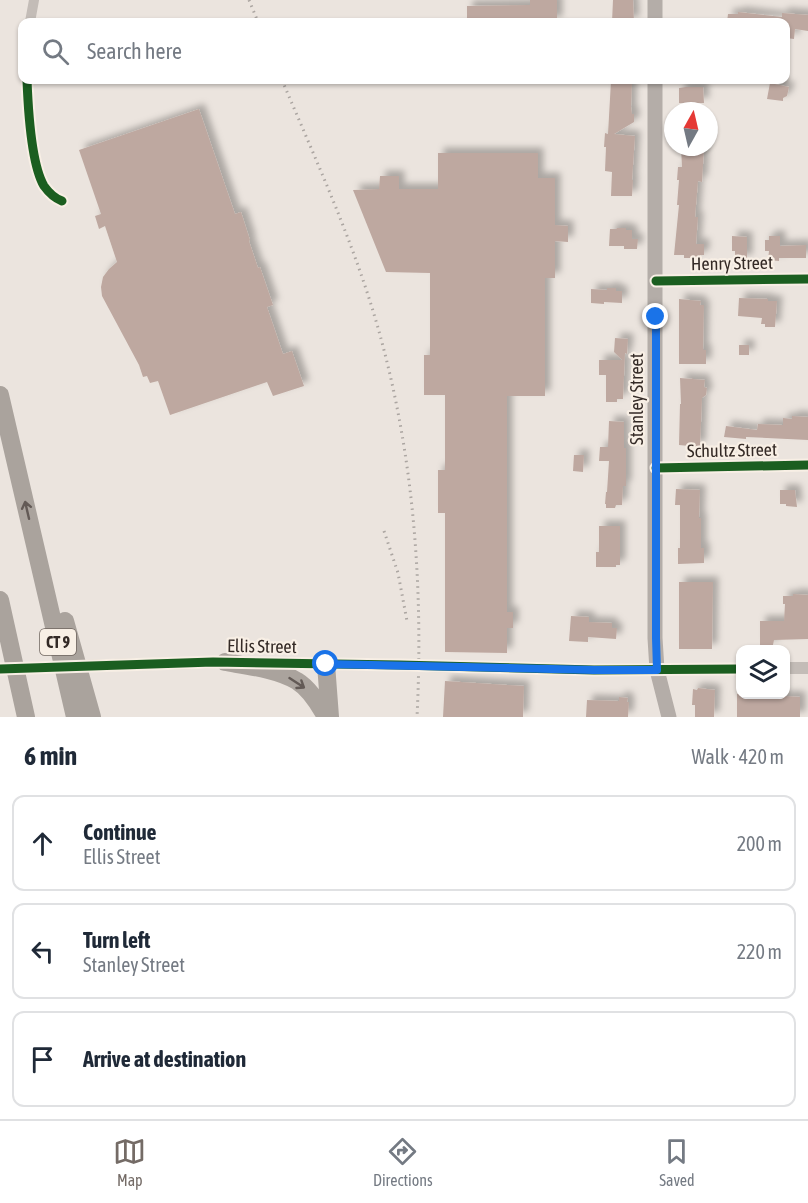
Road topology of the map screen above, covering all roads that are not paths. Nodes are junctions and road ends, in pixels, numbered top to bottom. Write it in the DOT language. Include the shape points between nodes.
graph roads {
  1 [pos="34,0"];
  2 [pos="655,0"];
  3 [pos="31,18"];
  4 [pos="655,18"];
  5 [pos="27,84"];
  6 [pos="655,84"];
  7 [pos="62,201"];
  8 [pos="808,279"];
  9 [pos="656,281"];
  10 [pos="0,395"];
  11 [pos="808,465"];
  12 [pos="656,468"];
  13 [pos="41,567"];
  14 [pos="0,600"];
  15 [pos="225,662"];
  16 [pos="326,664"];
  17 [pos="790,668"];
  18 [pos="808,668"];
  19 [pos="0,669"];
  20 [pos="736,669"];
  21 [pos="657,670"];
  22 [pos="22,708"];
  23 [pos="26,717"];
  24 [pos="75,717"];
  25 [pos="93,717"];
  26 [pos="328,717"];
  27 [pos="669,717"];
  1 -- 3 [label="street"];
  2 -- 4 [label="main road"];
  5 -- 7 [label="street" via="38,172 48,191"];
  6 -- 9 [label="main road, Stanley Street"];
  8 -- 9 [label="street, Henry Street"];
  9 -- 12 [label="main road, Stanley Street"];
  13 -- 10 [label="highway, CT 9, one-way"];
  11 -- 12 [label="street, Schultz Street"];
  12 -- 21 [label="main road, Stanley Street"];
  13 -- 24 [label="highway, CT 9"];
  13 -- 25 [label="highway" via="60,605"];
  14 -- 22 [label="highway, CT 9"];
  15 -- 16 [label="street, Ellis Street"];
  15 -- 19 [label="street, Ellis Street, bridge"];
  15 -- 26 [label="highway, one-way" via="296,681"];
  16 -- 21 [label="street, Ellis Street, bridge"];
  16 -- 26 [label="highway"];
  17 -- 18 [label="street"];
  20 -- 21 [label="street, Ellis Street"];
  21 -- 27 [label="main road, Stanley Street"];
  22 -- 23 [label="highway, CT 9"];
}
